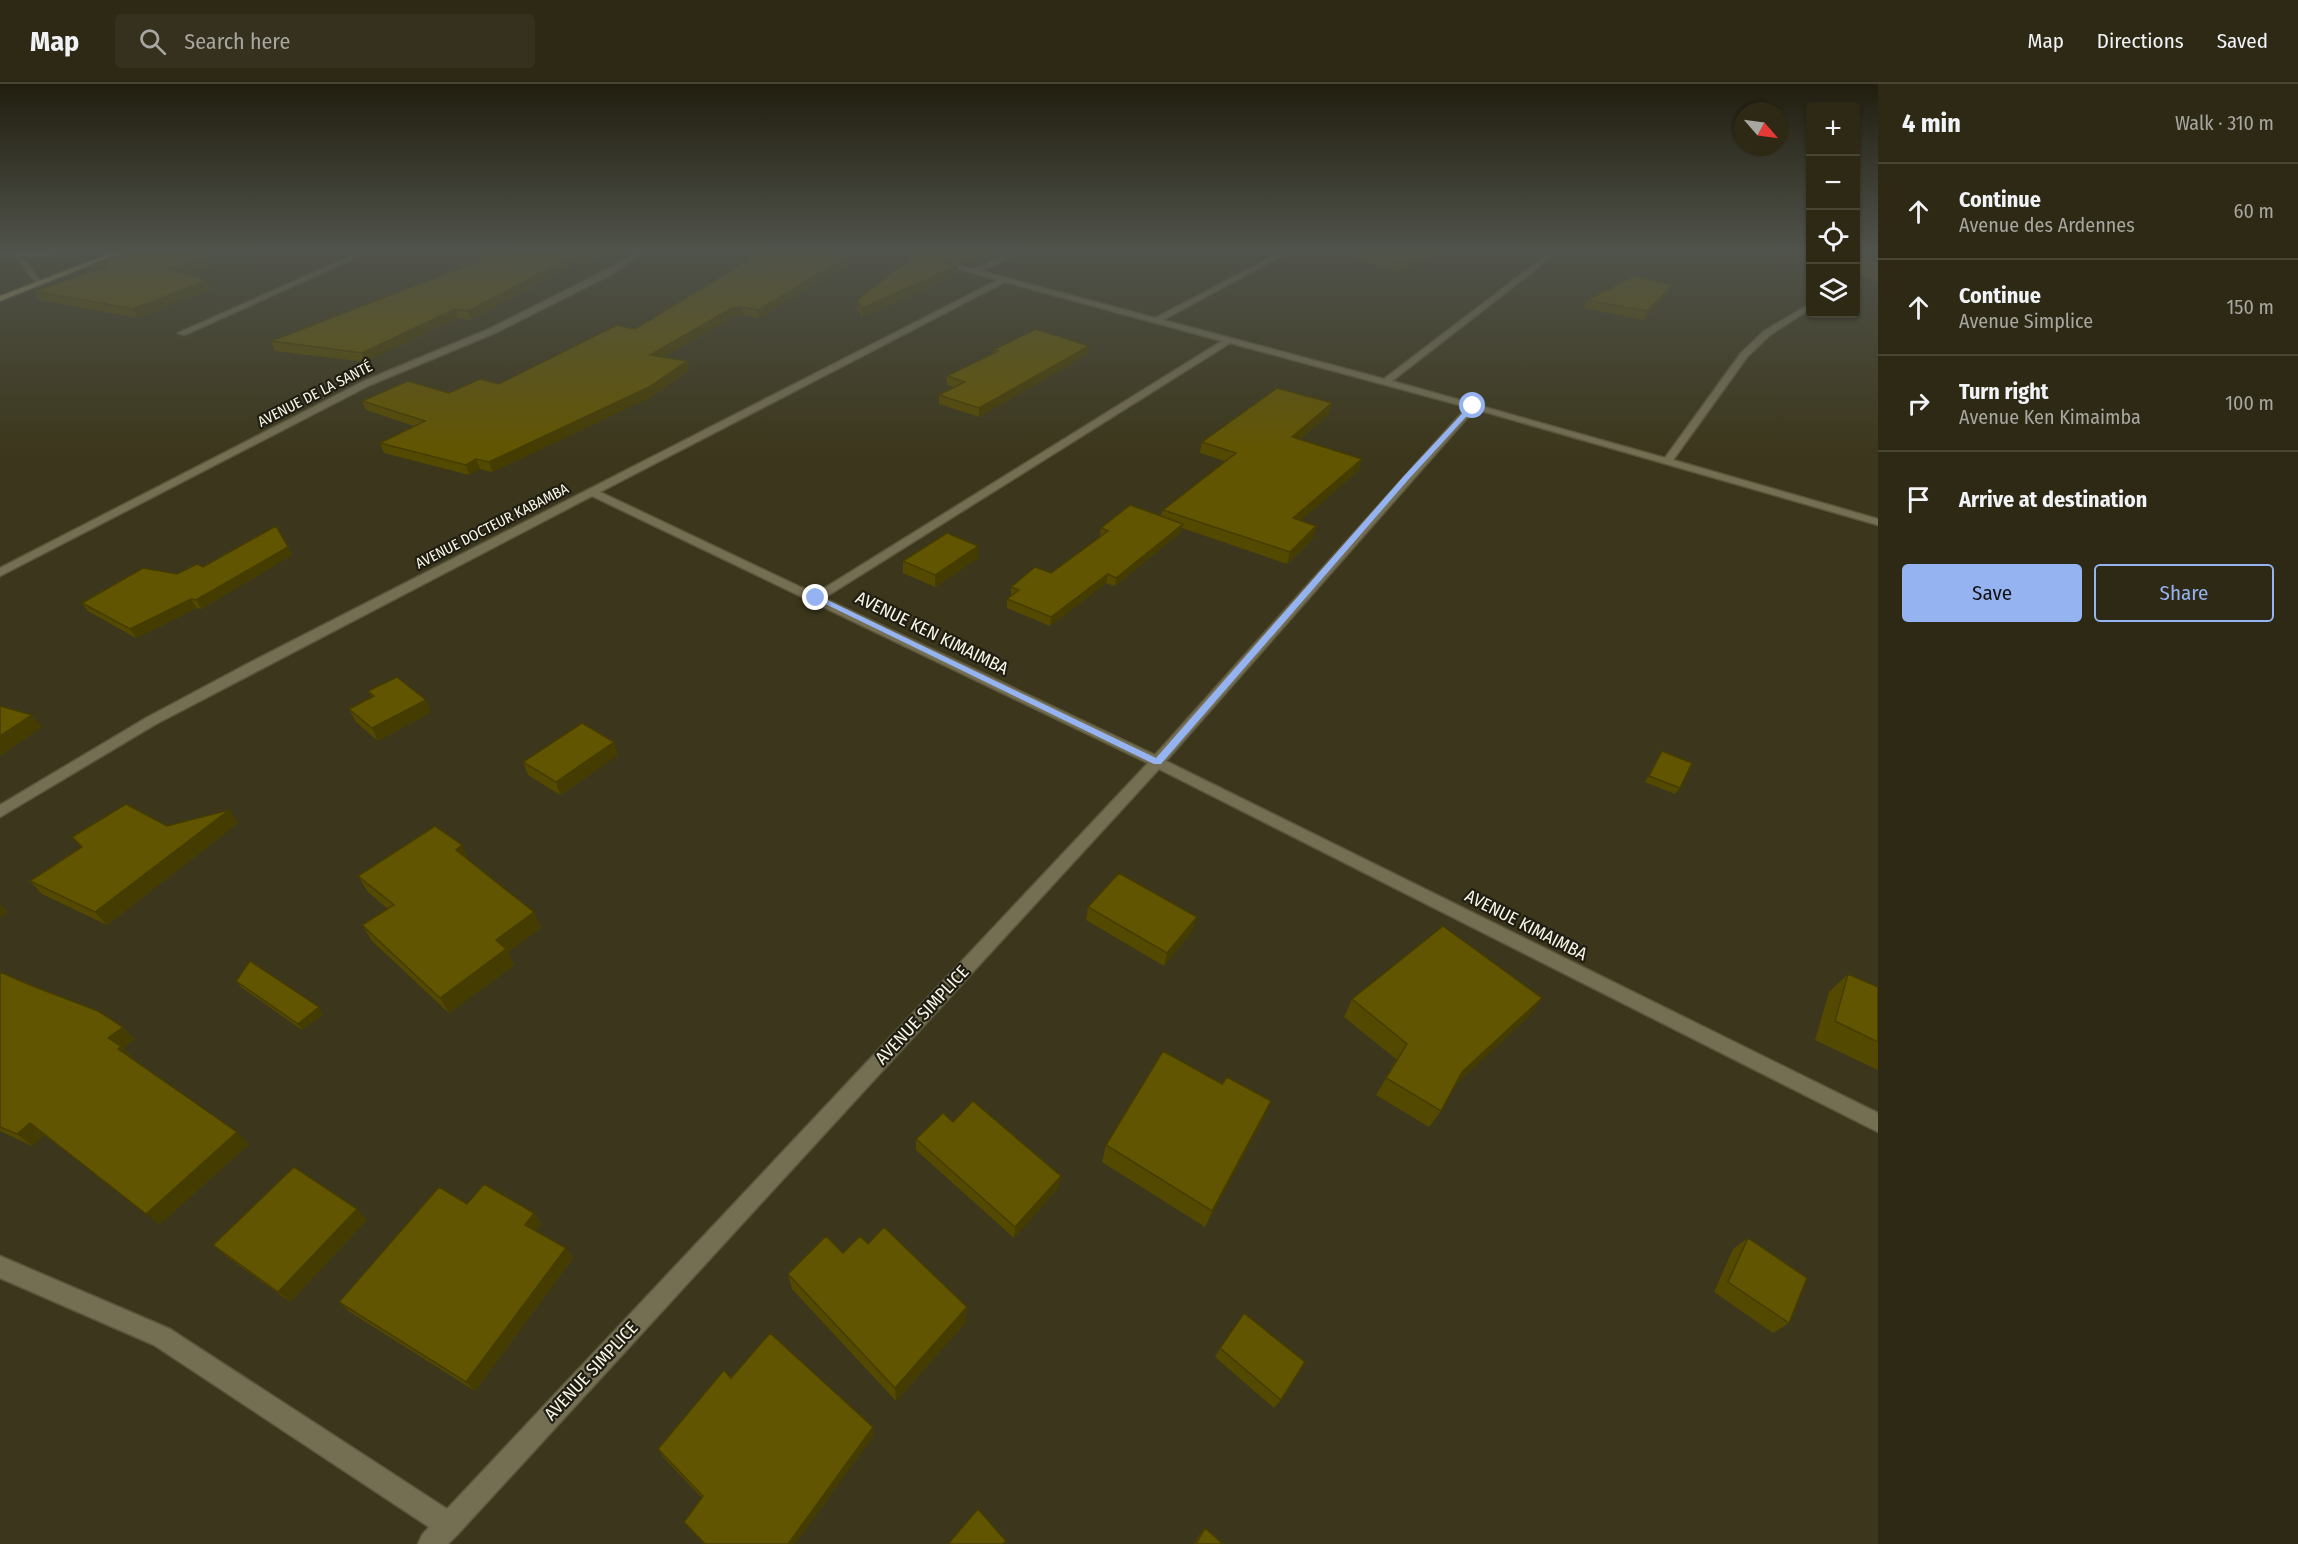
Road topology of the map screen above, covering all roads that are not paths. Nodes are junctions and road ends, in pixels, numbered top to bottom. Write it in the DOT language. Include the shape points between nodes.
graph roads {
  1 [pos="220,316"];
  2 [pos="521,316"];
  3 [pos="933,316"];
  4 [pos="1143,316"];
  5 [pos="1164,316"];
  6 [pos="1472,316"];
  7 [pos="1794,316"];
  8 [pos="1157,320"];
  9 [pos="182,333"];
  10 [pos="1230,340"];
  11 [pos="1386,382"];
  12 [pos="1473,406"];
  13 [pos="1668,461"];
  14 [pos="593,492"];
  15 [pos="1878,522"];
  16 [pos="0,573"];
  17 [pos="816,598"];
  18 [pos="1157,762"];
  19 [pos="0,812"];
  20 [pos="1878,1123"];
  21 [pos="0,1267"];
  22 [pos="449,1525"];
  23 [pos="431,1544"];
  1 -- 9 [label="street"];
  2 -- 16 [label="street, AVENUE DE LA SANTÉ" via="367,383"];
  3 -- 14 [label="street, AVENUE DOCTEUR KABAMBA"];
  4 -- 8 [label="street"];
  5 -- 8 [label="street"];
  6 -- 11 [label="street"];
  7 -- 13 [label="street" via="1767,333 1744,355"];
  8 -- 10 [label="street"];
  10 -- 11 [label="street"];
  10 -- 17 [label="street"];
  11 -- 12 [label="street"];
  12 -- 13 [label="street"];
  12 -- 18 [label="street, AVENUE SIMPLICE"];
  13 -- 15 [label="street"];
  14 -- 17 [label="street, AVENUE KEN KIMAIMBA"];
  14 -- 19 [label="street, AVENUE DOCTEUR KABAMBA" via="151,721"];
  17 -- 18 [label="street, AVENUE KEN KIMAIMBA"];
  18 -- 20 [label="street, AVENUE KIMAIMBA"];
  18 -- 22 [label="street, AVENUE SIMPLICE"];
  21 -- 22 [label="street" via="162,1337"];
  22 -- 23 [label="street, AVENUE SIMPLICE"];
}
